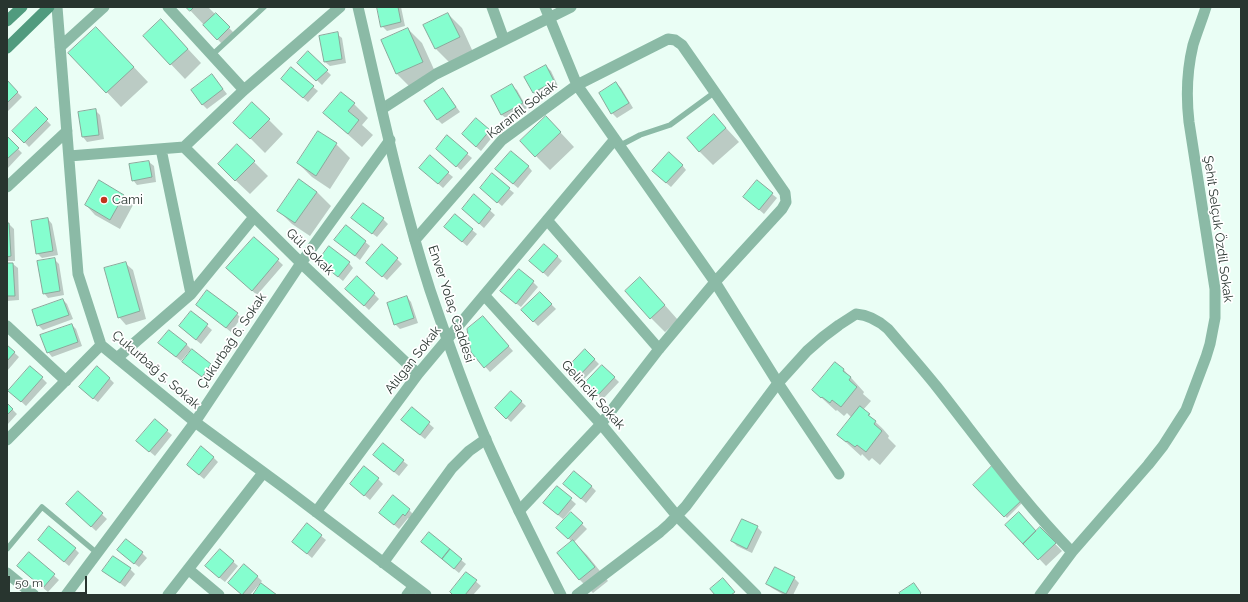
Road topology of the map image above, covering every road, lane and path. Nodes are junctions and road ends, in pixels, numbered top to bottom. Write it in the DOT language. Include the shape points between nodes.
graph roads {
  1 [pos="22,7"];
  2 [pos="49,7"];
  3 [pos="57,7"];
  4 [pos="104,7"];
  5 [pos="168,7"];
  6 [pos="264,7"];
  7 [pos="340,7"];
  8 [pos="358,7"];
  9 [pos="492,7"];
  10 [pos="545,7"];
  11 [pos="571,7"];
  12 [pos="1206,7"];
  13 [pos="550,18"];
  14 [pos="7,21"];
  15 [pos="504,40"];
  16 [pos="60,47"];
  17 [pos="7,48"];
  18 [pos="212,55"];
  19 [pos="578,85"];
  20 [pos="244,90"];
  21 [pos="715,92"];
  22 [pos="382,109"];
  23 [pos="67,131"];
  24 [pos="390,140"];
  25 [pos="617,142"];
  26 [pos="184,147"];
  27 [pos="161,149"];
  28 [pos="69,156"];
  29 [pos="7,187"];
  30 [pos="254,217"];
  31 [pos="547,220"];
  32 [pos="416,240"];
  33 [pos="301,263"];
  34 [pos="715,282"];
  35 [pos="191,294"];
  36 [pos="484,295"];
  37 [pos="7,326"];
  38 [pos="448,338"];
  39 [pos="101,345"];
  40 [pos="659,349"];
  41 [pos="117,358"];
  42 [pos="418,374"];
  43 [pos="66,381"];
  44 [pos="778,383"];
  45 [pos="195,422"];
  46 [pos="601,424"];
  47 [pos="486,439"];
  48 [pos="7,440"];
  49 [pos="264,473"];
  50 [pos="840,474"];
  51 [pos="519,511"];
  52 [pos="316,512"];
  53 [pos="678,516"];
  54 [pos="7,549"];
  55 [pos="1072,552"];
  56 [pos="97,553"];
  57 [pos="383,563"];
  58 [pos="188,570"];
  59 [pos="7,573"];
  60 [pos="414,586"];
  61 [pos="34,595"];
  62 [pos="66,595"];
  63 [pos="168,595"];
  64 [pos="219,595"];
  65 [pos="407,595"];
  66 [pos="426,595"];
  67 [pos="562,595"];
  68 [pos="577,595"];
  69 [pos="756,595"];
  70 [pos="1040,595"];
  1 -- 14 [label="main road"];
  2 -- 17 [label="main road"];
  3 -- 16 [label="street, Çukurbağ 5. Sokak"];
  4 -- 16 [label="street"];
  5 -- 18 [label="street"];
  6 -- 18 [label="lane"];
  7 -- 20 [label="street"];
  8 -- 22 [label="street, Enver Yolaç Caddesi"];
  9 -- 15 [label="street"];
  10 -- 13 [label="street"];
  11 -- 13 [label="street"];
  12 -- 55 [label="street, Şehit Selçuk Özdil Sokak" via="1191,56 1187,94 1215,289 1215,318 1210,344 1186,410 1175,428 1148,465"];
  13 -- 15 [label="street"];
  13 -- 19 [label="street"];
  15 -- 22 [label="street" via="436,74"];
  16 -- 23 [label="street, Çukurbağ 5. Sokak"];
  18 -- 20 [label="street"];
  19 -- 21 [label="street, Karanfil Sokak" via="664,40 674,40 682,44"];
  19 -- 25 [label="street"];
  19 -- 32 [label="street, Karanfil Sokak" via="502,140"];
  20 -- 26 [label="street"];
  21 -- 25 [label="lane" via="670,125"];
  21 -- 34 [label="street" via="783,189 786,198 782,209"];
  22 -- 24 [label="street, Enver Yolaç Caddesi"];
  23 -- 28 [label="street, Çukurbağ 5. Sokak"];
  23 -- 29 [label="street"];
  24 -- 32 [label="street, Enver Yolaç Caddesi"];
  24 -- 33 [label="street, Çukurbağ 6. Sokak"];
  25 -- 31 [label="street, Atılgan Sokak"];
  25 -- 34 [label="street"];
  26 -- 27 [label="street"];
  26 -- 30 [label="street, Gül Sokak"];
  27 -- 28 [label="street"];
  27 -- 35 [label="street"];
  28 -- 39 [label="street, Çukurbağ 5. Sokak" via="78,274"];
  30 -- 33 [label="street, Gül Sokak"];
  30 -- 35 [label="street"];
  31 -- 36 [label="street, Atılgan Sokak"];
  31 -- 40 [label="street"];
  32 -- 38 [label="street, Enver Yolaç Caddesi" via="430,290"];
  33 -- 42 [label="street, Gül Sokak"];
  33 -- 45 [label="street, Çukurbağ 6. Sokak"];
  34 -- 40 [label="street"];
  34 -- 44 [label="street"];
  35 -- 41 [label="street"];
  36 -- 38 [label="street, Atılgan Sokak"];
  36 -- 46 [label="street, Gelincik Sokak"];
  37 -- 43 [label="street"];
  38 -- 42 [label="street, Atılgan Sokak"];
  38 -- 47 [label="street, Enver Yolaç Caddesi"];
  39 -- 41 [label="street, Çukurbağ 5. Sokak"];
  39 -- 43 [label="street"];
  40 -- 46 [label="street"];
  41 -- 45 [label="street, Çukurbağ 5. Sokak"];
  42 -- 52 [label="street, Atılgan Sokak"];
  43 -- 48 [label="street"];
  44 -- 50 [label="street"];
  44 -- 53 [label="street"];
  44 -- 55 [label="street" via="807,351 856,314 876,320 888,329 1030,507"];
  45 -- 49 [label="street, Çukurbağ 5. Sokak"];
  45 -- 56 [label="street, Çukurbağ 6. Sokak"];
  46 -- 51 [label="street"];
  46 -- 53 [label="street, Gelincik Sokak"];
  47 -- 51 [label="street, Enver Yolaç Caddesi"];
  47 -- 57 [label="street" via="452,468"];
  49 -- 52 [label="street, Çukurbağ 5. Sokak"];
  49 -- 58 [label="street"];
  51 -- 67 [label="street, Enver Yolaç Caddesi"];
  52 -- 57 [label="street, Çukurbağ 5. Sokak"];
  53 -- 68 [label="street"];
  53 -- 69 [label="street, Gelincik Sokak"];
  54 -- 56 [label="lane" via="42,508"];
  55 -- 70 [label="street, Şehit Selçuk Özdil Sokak"];
  56 -- 62 [label="street, Çukurbağ 6. Sokak"];
  57 -- 60 [label="street, Çukurbağ 5. Sokak"];
  58 -- 63 [label="street"];
  58 -- 64 [label="street"];
  59 -- 61 [label="street"];
  60 -- 65 [label="street"];
  60 -- 66 [label="street, Çukurbağ 5. Sokak"];
}
